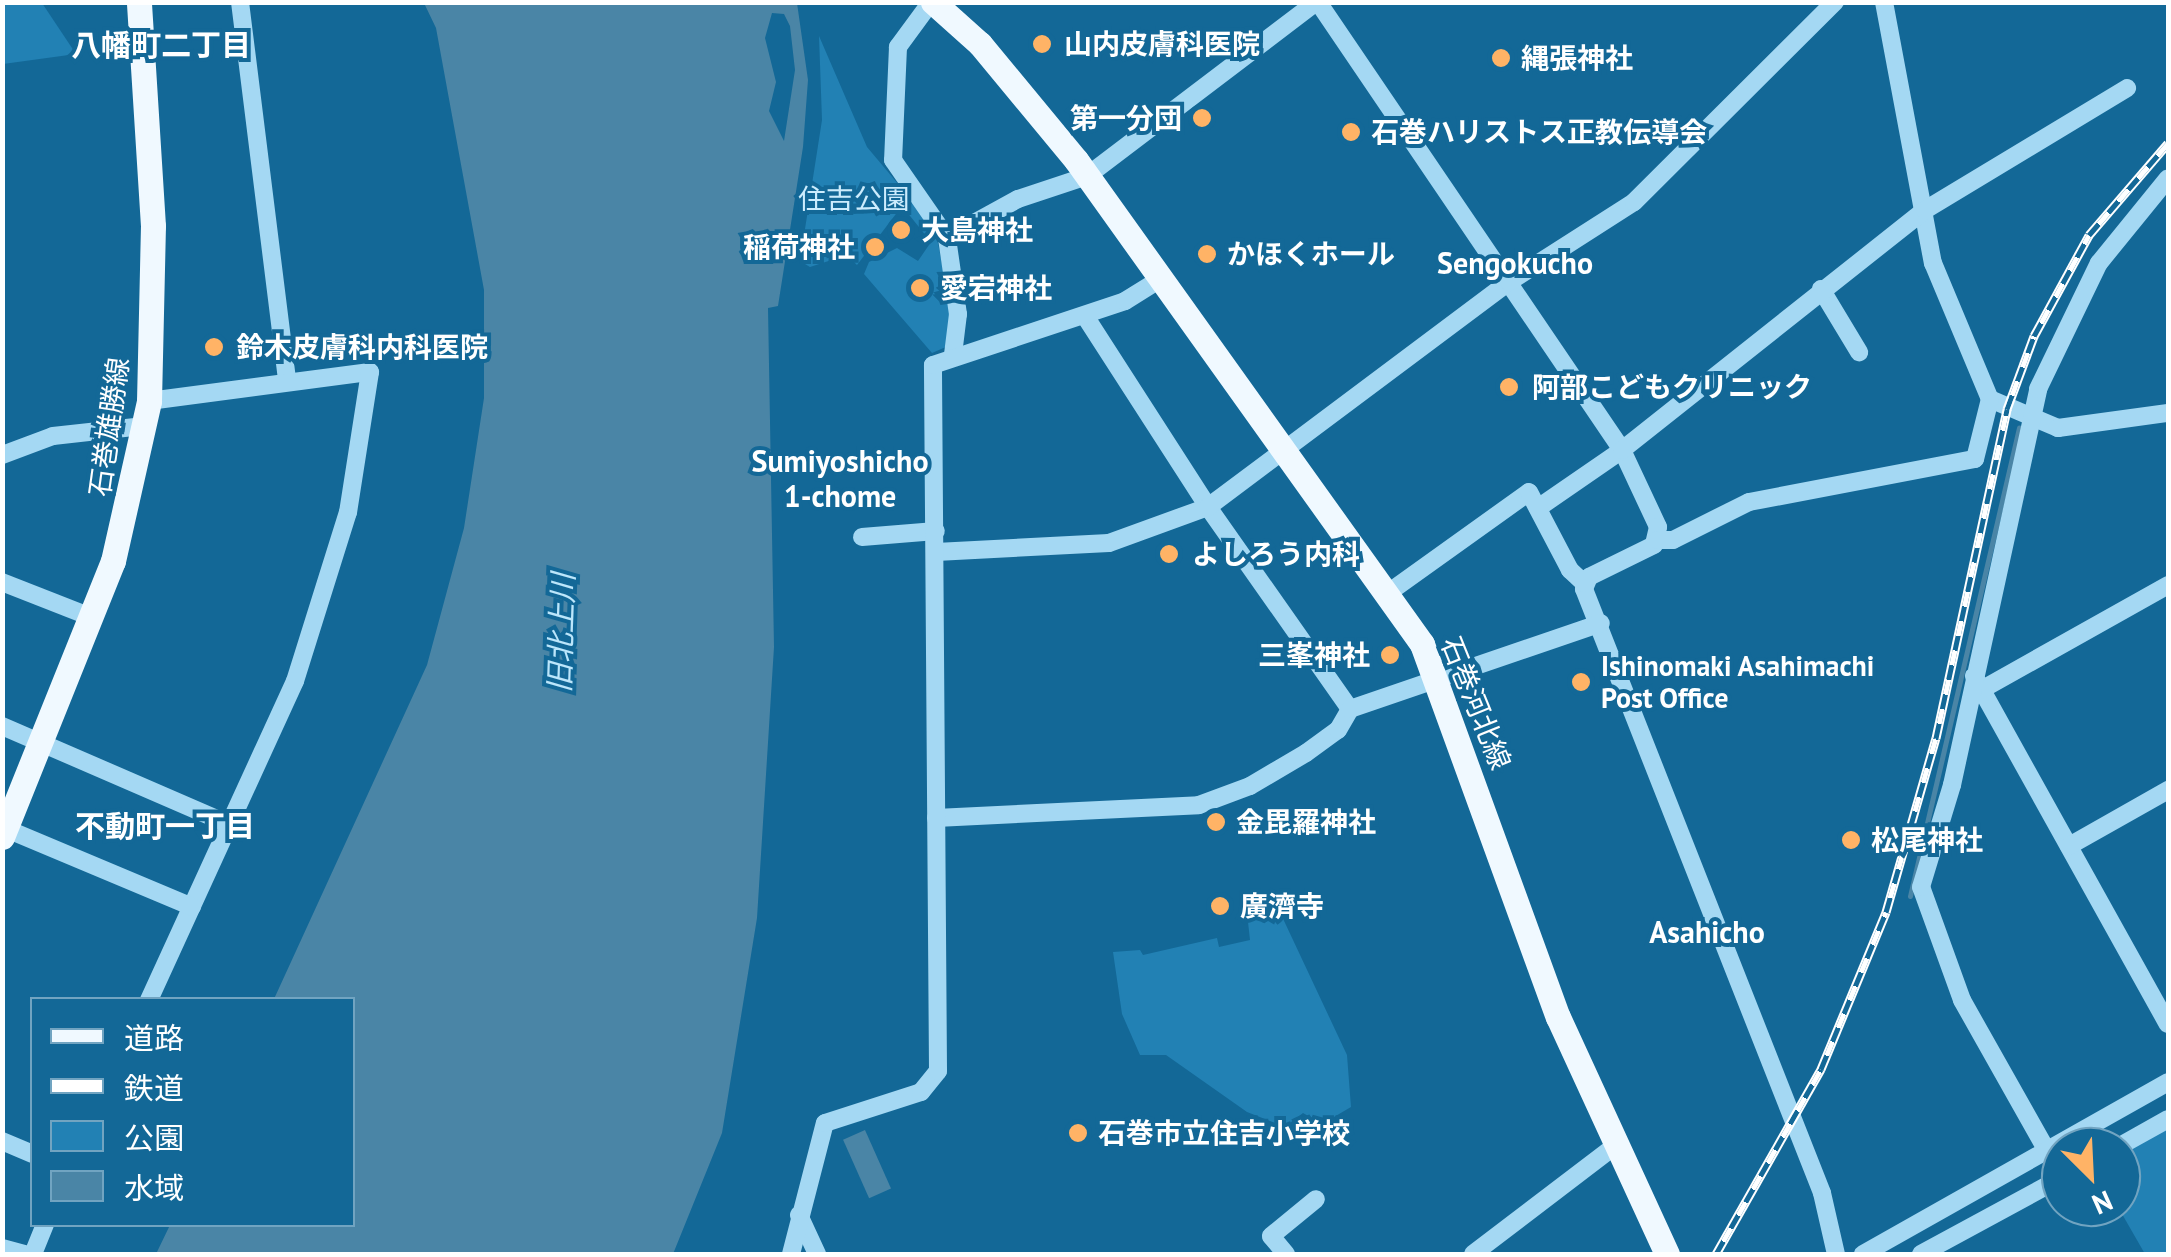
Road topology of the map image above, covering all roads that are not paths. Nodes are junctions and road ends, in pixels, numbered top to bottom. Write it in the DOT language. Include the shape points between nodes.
graph roads {
  1 [pos="139,2"];
  2 [pos="240,2"];
  3 [pos="932,2"];
  4 [pos="1317,2"];
  5 [pos="1834,2"];
  6 [pos="1884,2"];
  7 [pos="2127,88"];
  8 [pos="1087,176"];
  9 [pos="2168,178"];
  10 [pos="1925,210"];
  11 [pos="947,238"];
  12 [pos="1159,280"];
  13 [pos="1509,282"];
  14 [pos="1822,288"];
  15 [pos="1086,316"];
  16 [pos="1860,352"];
  17 [pos="953,355"];
  18 [pos="287,381"];
  19 [pos="1990,400"];
  20 [pos="147,413"];
  21 [pos="2168,413"];
  22 [pos="2027,420"];
  23 [pos="1622,450"];
  24 [pos="1284,451"];
  25 [pos="2,455"];
  26 [pos="1208,507"];
  27 [pos="1538,508"];
  28 [pos="936,531"];
  29 [pos="862,537"];
  30 [pos="1658,540"];
  31 [pos="936,552"];
  32 [pos="2,582"];
  33 [pos="1584,582"];
  34 [pos="2168,585"];
  35 [pos="1388,593"];
  36 [pos="91,617"];
  37 [pos="1601,623"];
  38 [pos="1440,680"];
  39 [pos="1977,683"];
  40 [pos="1350,709"];
  41 [pos="2,726"];
  42 [pos="41,742"];
  43 [pos="2168,790"];
  44 [pos="936,818"];
  45 [pos="228,824"];
  46 [pos="4,831"];
  47 [pos="2069,846"];
  48 [pos="192,907"];
  49 [pos="150,997"];
  50 [pos="2168,1024"];
  51 [pos="2168,1082"];
  52 [pos="2168,1119"];
  53 [pos="2088,1127"];
  54 [pos="2141,1134"];
  55 [pos="2,1141"];
  56 [pos="2041,1142"];
  57 [pos="1616,1145"];
  58 [pos="30,1153"];
  59 [pos="2041,1154"];
  60 [pos="2041,1189"];
  61 [pos="1316,1199"];
  62 [pos="802,1204"];
  63 [pos="44,1227"];
  64 [pos="2,1248"];
  65 [pos="24,1254"];
  66 [pos="33,1254"];
  67 [pos="791,1254"];
  68 [pos="816,1254"];
  69 [pos="1286,1254"];
  70 [pos="1474,1254"];
  71 [pos="1666,1254"];
  72 [pos="1836,1254"];
  73 [pos="1863,1254"];
  74 [pos="1921,1254"];
  1 -- 20 [label="main road, 石巻雄勝線" via="153,226"];
  2 -- 18 [label="street"];
  3 -- 8 [label="main road, 石巻河北線" via="1020,88"];
  3 -- 11 [label="street" via="898,47 893,160"];
  4 -- 8 [label="street"];
  4 -- 13 [label="street"];
  5 -- 13 [label="street" via="1634,202"];
  6 -- 10 [label="street"];
  7 -- 10 [label="street"];
  8 -- 11 [label="street" via="1018,199"];
  8 -- 12 [label="main road, 石巻河北線"];
  9 -- 22 [label="street" via="2099,263"];
  10 -- 14 [label="street"];
  10 -- 19 [label="street" via="1945,301"];
  11 -- 17 [label="street" via="958,314"];
  12 -- 15 [label="street"];
  12 -- 24 [label="main road, 石巻河北線"];
  13 -- 23 [label="street"];
  13 -- 24 [label="street"];
  14 -- 16 [label="street"];
  14 -- 23 [label="street"];
  15 -- 17 [label="street"];
  15 -- 26 [label="street"];
  17 -- 28 [label="street" via="934,365"];
  18 -- 20 [label="street"];
  18 -- 45 [label="street" via="370,372 336,550 295,681"];
  19 -- 22 [label="street"];
  19 -- 30 [label="street" via="1975,460 1749,502 1673,540"];
  20 -- 25 [label="street"];
  20 -- 36 [label="main road, 石巻雄勝線" via="124,527"];
  21 -- 22 [label="street" via="2076,428"];
  22 -- 39 [label="street"];
  23 -- 27 [label="street"];
  23 -- 30 [label="street"];
  24 -- 26 [label="street"];
  24 -- 35 [label="main road, 石巻河北線"];
  26 -- 31 [label="street" via="1110,543"];
  26 -- 40 [label="street"];
  27 -- 33 [label="street" via="1570,570"];
  27 -- 35 [label="street" via="1529,492"];
  28 -- 29 [label="street"];
  28 -- 31 [label="street"];
  30 -- 33 [label="street"];
  31 -- 44 [label="street"];
  32 -- 36 [label="street"];
  33 -- 37 [label="street"];
  34 -- 39 [label="street"];
  35 -- 38 [label="main road, 石巻河北線"];
  36 -- 42 [label="main road, 石巻雄勝線"];
  37 -- 38 [label="street"];
  37 -- 72 [label="street" via="1822,1193"];
  38 -- 40 [label="street"];
  38 -- 57 [label="main road, 石巻河北線" via="1558,1017"];
  39 -- 47 [label="street"];
  39 -- 56 [label="street" via="1921,888 1962,1000"];
  40 -- 44 [label="street" via="1338,730 1306,753 1250,786 1199,805"];
  41 -- 42 [label="street"];
  42 -- 45 [label="street"];
  42 -- 46 [label="main road, 石巻雄勝線"];
  43 -- 47 [label="street"];
  44 -- 62 [label="street" via="938,1071 921,1092 825,1124"];
  45 -- 48 [label="street"];
  46 -- 48 [label="street"];
  47 -- 50 [label="street"];
  48 -- 49 [label="street"];
  51 -- 53 [label="street"];
  52 -- 54 [label="street"];
  55 -- 58 [label="street"];
  57 -- 70 [label="street"];
  57 -- 71 [label="main road, 石巻河北線"];
  59 -- 73 [label="street"];
  60 -- 74 [label="street"];
  61 -- 69 [label="street" via="1271,1236"];
  62 -- 67 [label="street"];
  62 -- 68 [label="street"];
  63 -- 66 [label="street"];
  64 -- 65 [label="street"];
}
